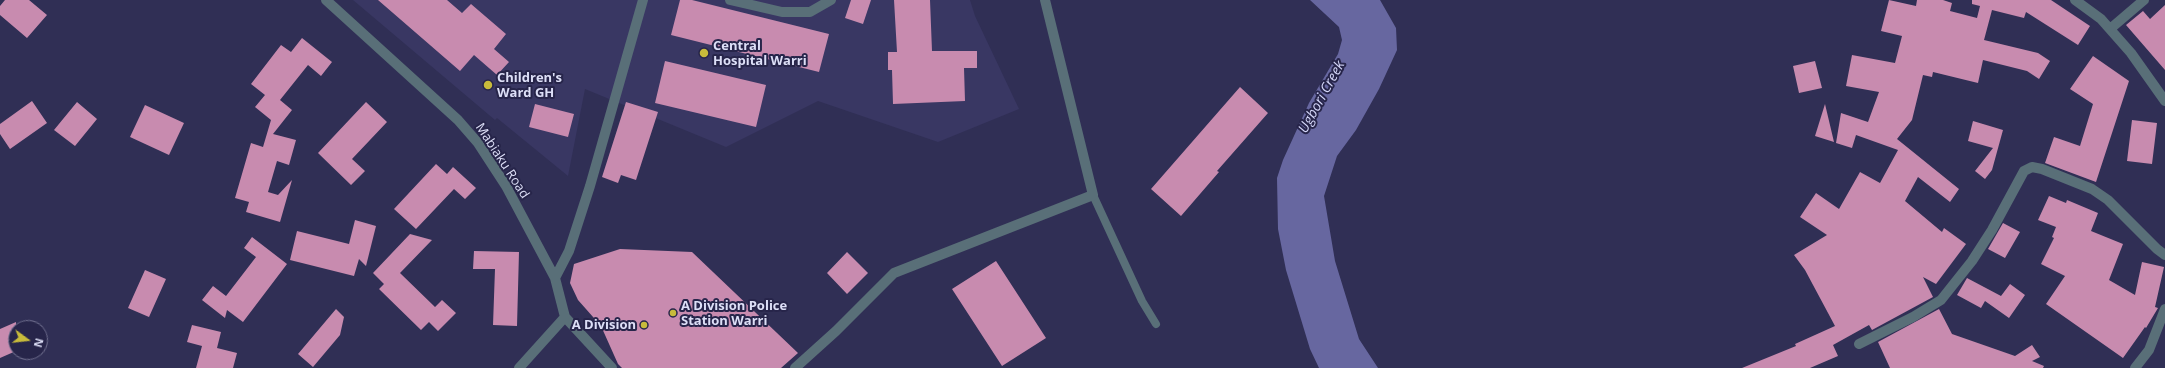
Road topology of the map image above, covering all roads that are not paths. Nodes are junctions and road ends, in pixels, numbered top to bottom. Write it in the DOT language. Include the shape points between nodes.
graph roads {
  1 [pos="326,0"];
  2 [pos="644,0"];
  3 [pos="730,0"];
  4 [pos="831,0"];
  5 [pos="1045,0"];
  6 [pos="2074,0"];
  7 [pos="2144,0"];
  8 [pos="2110,29"];
  9 [pos="2165,101"];
  10 [pos="1093,195"];
  11 [pos="2165,254"];
  12 [pos="555,278"];
  13 [pos="2165,309"];
  14 [pos="565,317"];
  15 [pos="1156,324"];
  16 [pos="1859,344"];
  17 [pos="519,368"];
  18 [pos="612,368"];
  19 [pos="795,368"];
  20 [pos="2135,368"];
  1 -- 12 [label="street, Mabiaku Road" via="458,120 478,143 506,186"];
  2 -- 12 [label="street" via="590,186 569,251"];
  3 -- 4 [label="street" via="782,12 810,12"];
  5 -- 10 [label="street"];
  6 -- 8 [label="street" via="2101,19"];
  7 -- 8 [label="street"];
  8 -- 9 [label="street" via="2132,53"];
  10 -- 15 [label="lane" via="1142,301"];
  10 -- 19 [label="street" via="894,273"];
  11 -- 16 [label="street" via="2108,200 2092,189 2032,167 2024,171 1976,255 1941,300"];
  12 -- 14 [label="street, Mabiaku Road"];
  13 -- 20 [label="street" via="2149,350"];
  14 -- 17 [label="street"];
  14 -- 18 [label="street, Mabiaku Road"];
}
